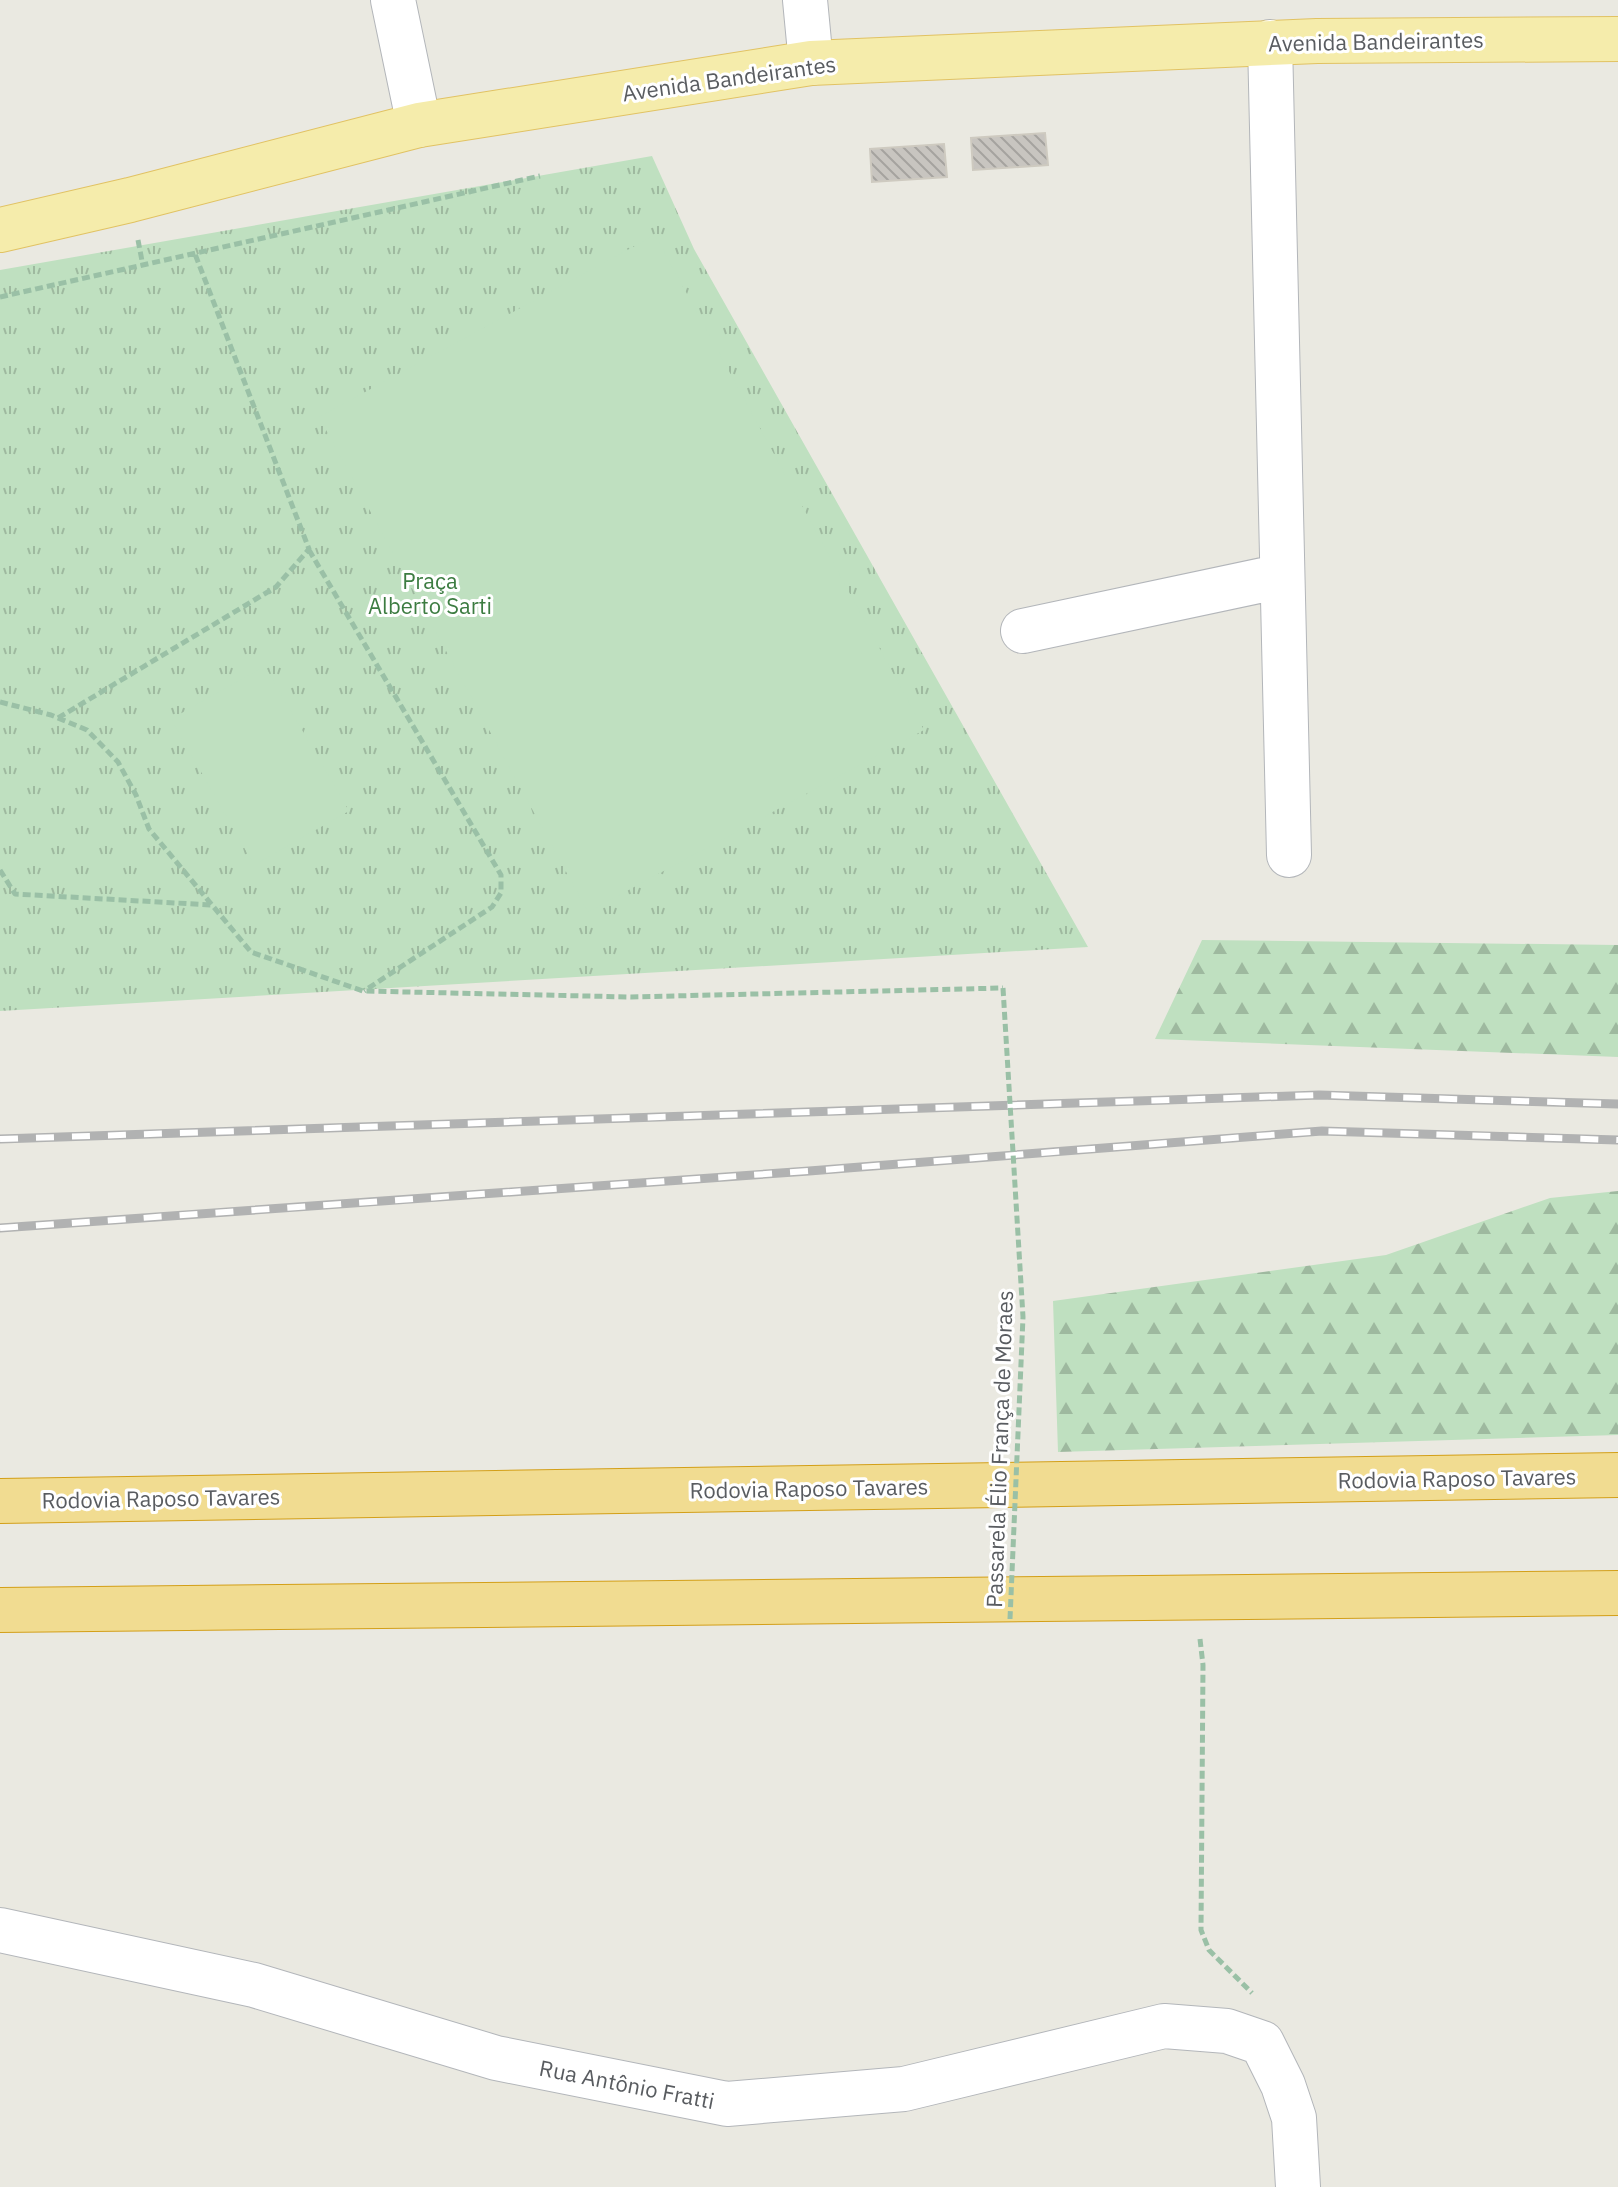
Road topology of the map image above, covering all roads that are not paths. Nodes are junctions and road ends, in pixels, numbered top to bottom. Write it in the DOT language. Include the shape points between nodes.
graph roads {
  1 [pos="393,0"];
  2 [pos="805,0"];
  3 [pos="1618,39"];
  4 [pos="1270,42"];
  5 [pos="811,63"];
  6 [pos="419,125"];
  7 [pos="0,230"];
  8 [pos="1282,576"];
  9 [pos="1023,631"];
  10 [pos="1289,855"];
  11 [pos="1618,1475"];
  12 [pos="0,1501"];
  13 [pos="1618,1593"];
  14 [pos="0,1610"];
  15 [pos="0,1930"];
  16 [pos="1298,2187"];
  1 -- 6 [label="street"];
  2 -- 5 [label="street"];
  3 -- 4 [label="main road, Avenida Bandeirantes"];
  4 -- 5 [label="main road, Avenida Bandeirantes"];
  4 -- 8 [label="street"];
  5 -- 6 [label="main road, Avenida Bandeirantes"];
  6 -- 7 [label="main road, Avenida Bandeirantes"];
  8 -- 9 [label="street"];
  8 -- 10 [label="street"];
  11 -- 12 [label="highway, Rodovia Raposo Tavares"];
  13 -- 14 [label="highway"];
  15 -- 16 [label="street, Rua Antônio Fratti" via="254,1985 496,2058 727,2104 904,2089 1164,2026 1227,2031 1262,2043 1283,2085 1294,2118"];
}
